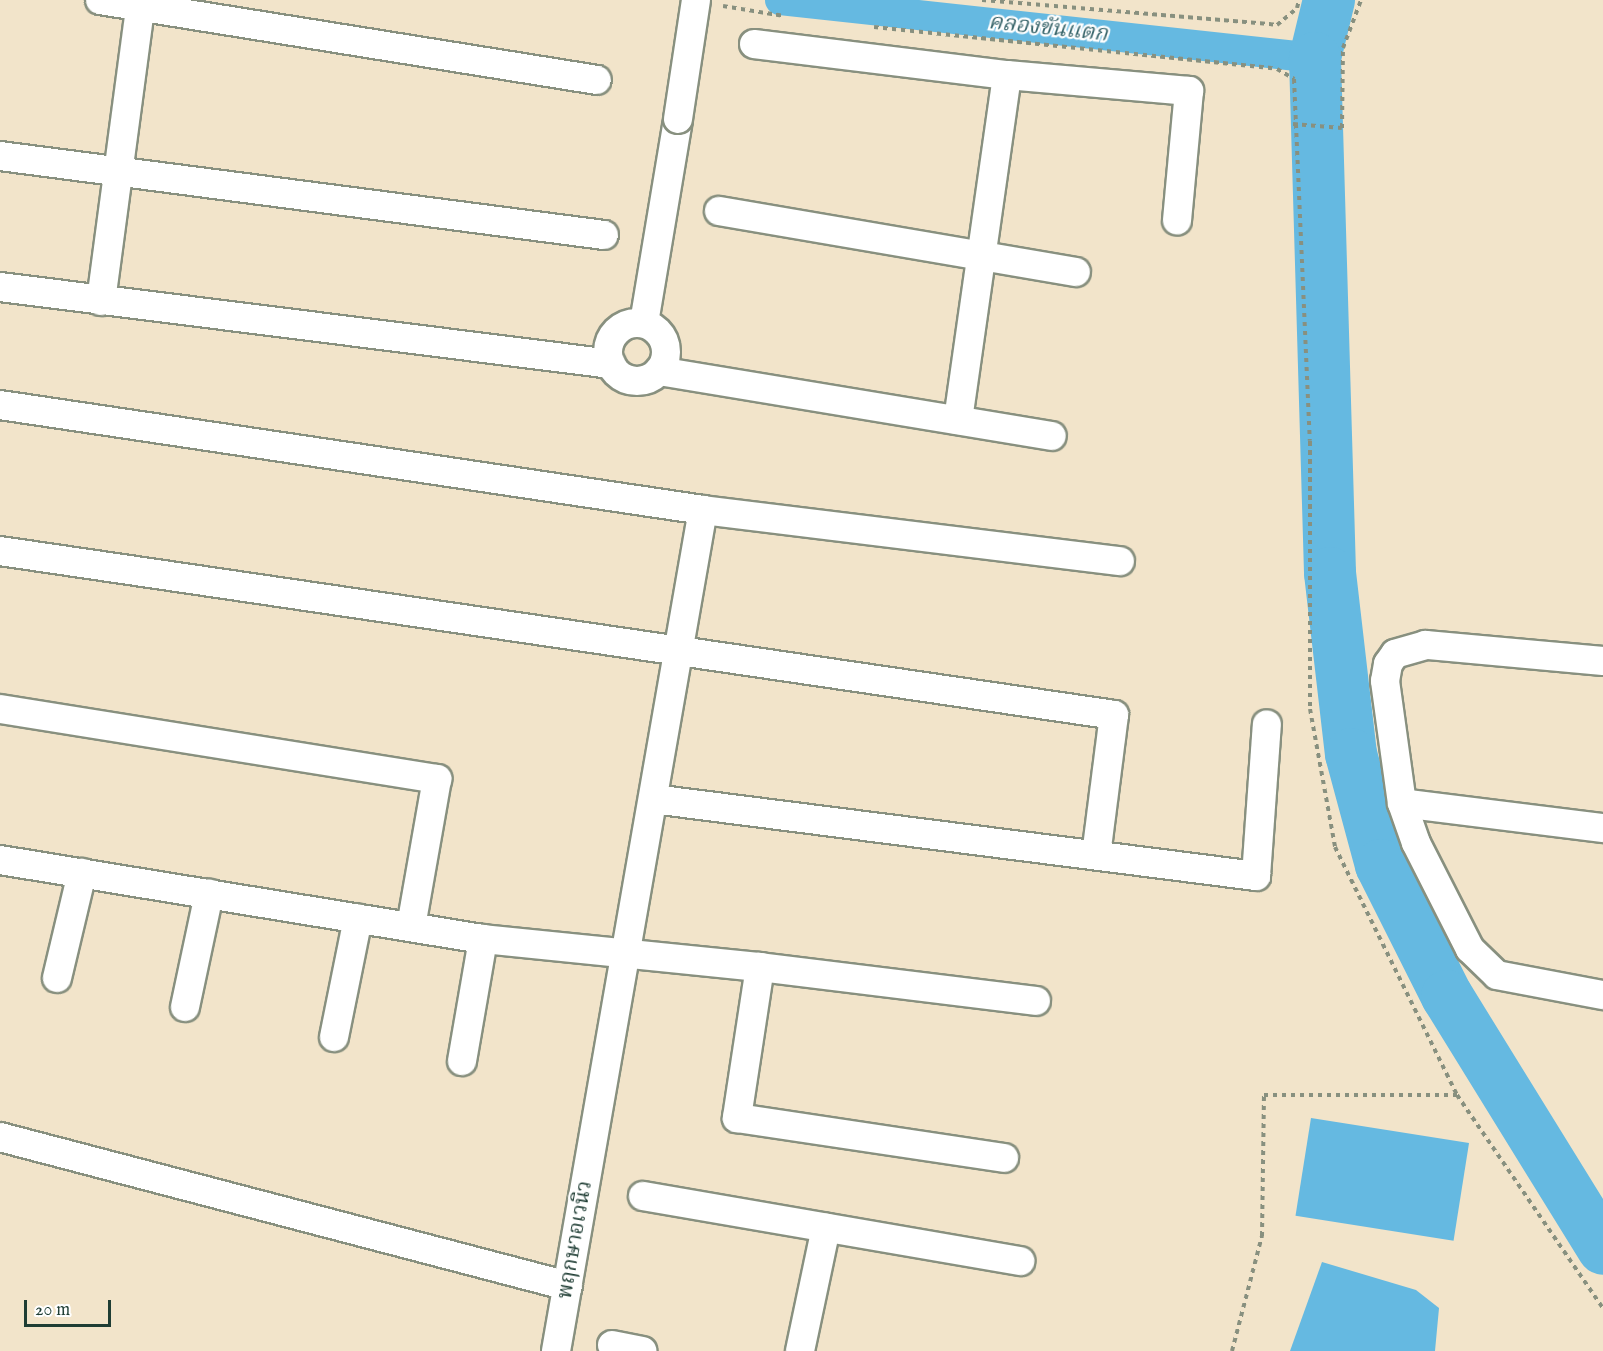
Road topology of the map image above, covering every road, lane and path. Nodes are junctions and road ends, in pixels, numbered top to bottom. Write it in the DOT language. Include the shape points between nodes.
graph roads {
  1 [pos="100,0"];
  2 [pos="982,0"];
  3 [pos="1299,0"];
  4 [pos="1361,0"];
  5 [pos="706,3"];
  6 [pos="140,8"];
  7 [pos="786,16"];
  8 [pos="867,26"];
  9 [pos="754,44"];
  10 [pos="1007,75"];
  11 [pos="597,80"];
  12 [pos="1293,124"];
  13 [pos="0,156"];
  14 [pos="120,172"];
  15 [pos="719,211"];
  16 [pos="1177,220"];
  17 [pos="604,235"];
  18 [pos="981,256"];
  19 [pos="1076,272"];
  20 [pos="0,287"];
  21 [pos="101,301"];
  22 [pos="644,323"];
  23 [pos="611,364"];
  24 [pos="659,371"];
  25 [pos="0,405"];
  26 [pos="958,420"];
  27 [pos="1052,436"];
  28 [pos="703,510"];
  29 [pos="0,551"];
  30 [pos="1120,561"];
  31 [pos="679,649"];
  32 [pos="1603,661"];
  33 [pos="0,709"];
  34 [pos="1267,724"];
  35 [pos="653,799"];
  36 [pos="1402,803"];
  37 [pos="1603,828"];
  38 [pos="1096,855"];
  39 [pos="0,860"];
  40 [pos="82,873"];
  41 [pos="209,894"];
  42 [pos="358,918"];
  43 [pos="411,927"];
  44 [pos="483,939"];
  45 [pos="627,954"];
  46 [pos="760,967"];
  47 [pos="57,978"];
  48 [pos="1603,995"];
  49 [pos="1036,1001"];
  50 [pos="185,1007"];
  51 [pos="334,1037"];
  52 [pos="462,1061"];
  53 [pos="1457,1095"];
  54 [pos="0,1137"];
  55 [pos="1004,1158"];
  56 [pos="643,1196"];
  57 [pos="826,1228"];
  58 [pos="1020,1261"];
  59 [pos="568,1287"];
  60 [pos="1603,1308"];
  61 [pos="612,1345"];
  62 [pos="556,1351"];
  63 [pos="642,1351"];
  64 [pos="800,1351"];
  65 [pos="1232,1351"];
  1 -- 6 [label="street"];
  2 -- 3 [label="path" via="1277,25 1296,8"];
  4 -- 12 [label="path" via="1343,48 1342,128"];
  5 -- 7 [label="path"];
  5 -- 22 [label="street, bridge" via="678,119"];
  6 -- 11 [label="street"];
  6 -- 14 [label="street"];
  8 -- 12 [label="path" via="1277,69 1294,79"];
  9 -- 10 [label="street"];
  10 -- 16 [label="street" via="1189,91"];
  10 -- 18 [label="street"];
  12 -- 53 [label="path" via="1310,441 1310,709 1335,847"];
  13 -- 14 [label="street"];
  14 -- 17 [label="street"];
  14 -- 21 [label="street"];
  15 -- 18 [label="street"];
  18 -- 19 [label="street"];
  18 -- 26 [label="street"];
  20 -- 21 [label="street"];
  21 -- 23 [label="street"];
  22 -- 23 [label="street" via="618,330 609,346"];
  22 -- 24 [label="street" via="660,334 665,343 665,362"];
  23 -- 24 [label="street" via="633,380 652,377"];
  24 -- 26 [label="street"];
  25 -- 28 [label="street"];
  26 -- 27 [label="street"];
  28 -- 30 [label="street"];
  28 -- 31 [label="street, พฤกษาอเวนิว"];
  29 -- 31 [label="street"];
  31 -- 35 [label="street, พฤกษาอเวนิว"];
  31 -- 38 [label="street" via="1114,716"];
  32 -- 36 [label="street" via="1426,645 1395,654 1388,664 1385,681"];
  33 -- 43 [label="street" via="437,779"];
  34 -- 38 [label="street" via="1256,876"];
  35 -- 38 [label="street"];
  35 -- 45 [label="street, พฤกษาอเวนิว"];
  36 -- 37 [label="street"];
  36 -- 48 [label="street" via="1416,843 1470,949 1483,965 1497,975"];
  39 -- 40 [label="street"];
  40 -- 41 [label="street"];
  40 -- 47 [label="street"];
  41 -- 42 [label="street"];
  41 -- 50 [label="street"];
  42 -- 43 [label="street"];
  42 -- 51 [label="street"];
  43 -- 44 [label="street"];
  44 -- 45 [label="street"];
  44 -- 52 [label="street"];
  45 -- 46 [label="street"];
  45 -- 59 [label="street, พฤกษาอเวนิว"];
  46 -- 49 [label="street"];
  46 -- 55 [label="street" via="737,1118"];
  53 -- 60 [label="path"];
  53 -- 65 [label="path" via="1264,1095 1262,1236"];
  54 -- 59 [label="street"];
  56 -- 57 [label="street"];
  57 -- 58 [label="street"];
  57 -- 64 [label="street"];
  59 -- 62 [label="street, พฤกษาอเวนิว"];
  61 -- 63 [label="street"];
}
